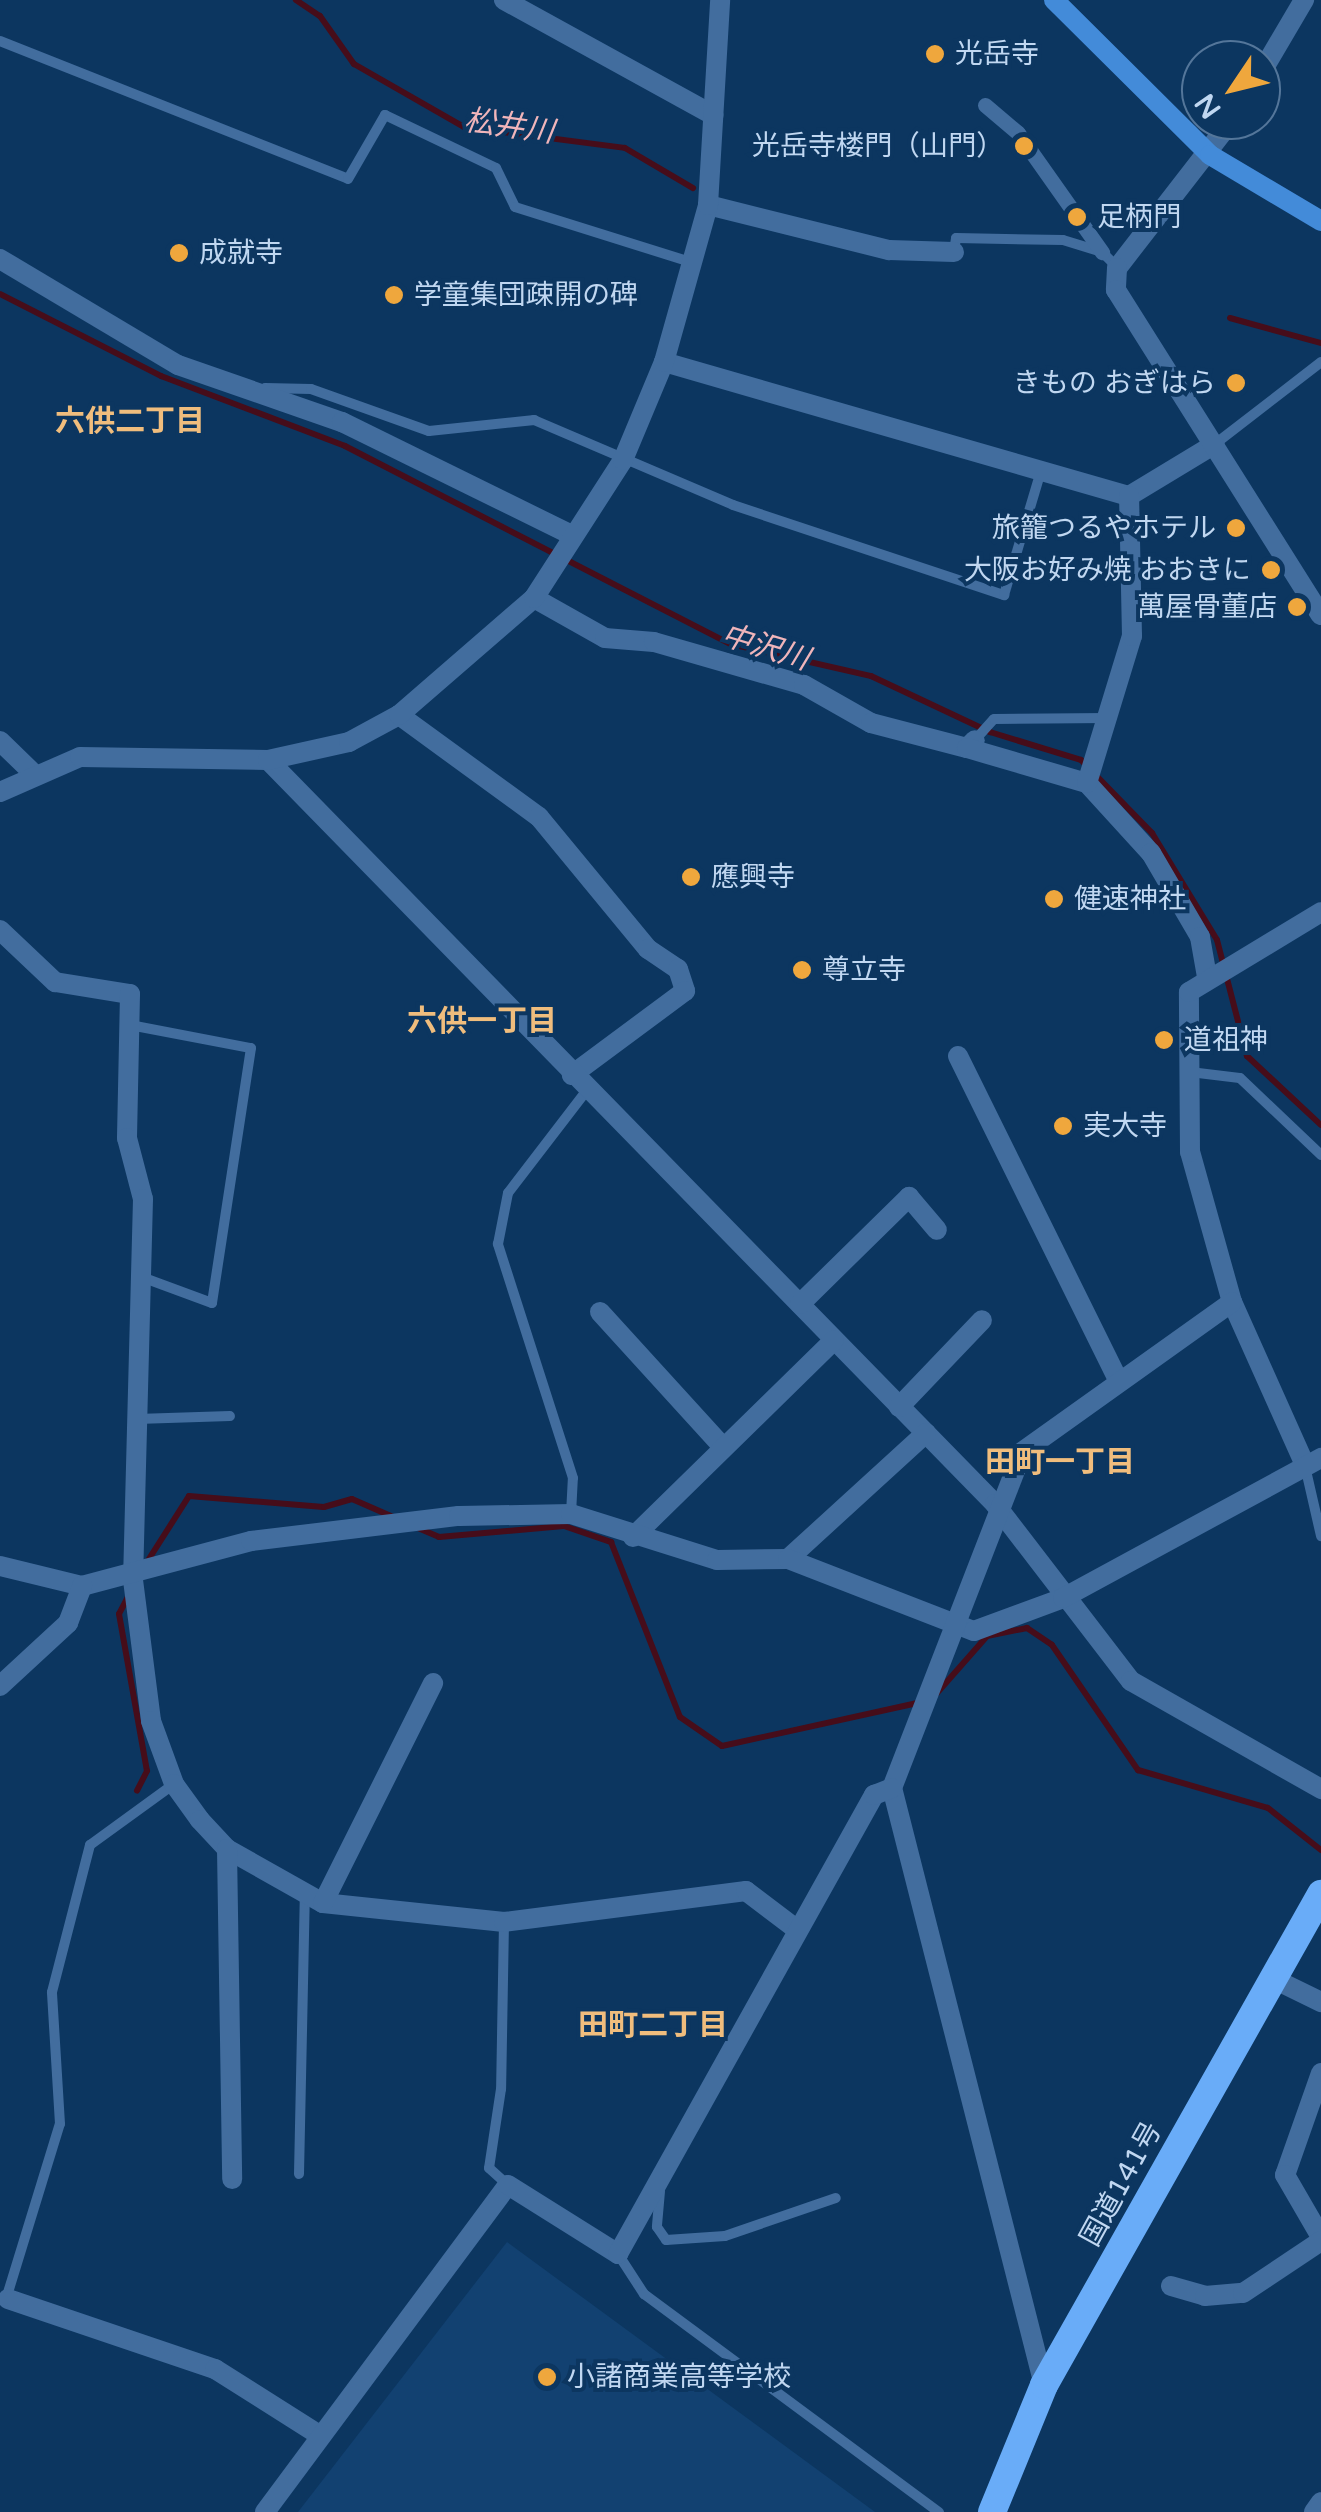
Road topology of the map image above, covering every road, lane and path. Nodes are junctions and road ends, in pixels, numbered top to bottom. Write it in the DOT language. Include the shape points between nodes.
graph roads {
  1 [pos="504,0"];
  2 [pos="720,0"];
  3 [pos="1054,0"];
  4 [pos="1304,0"];
  5 [pos="1280,40"];
  6 [pos="0,41"];
  7 [pos="985,105"];
  8 [pos="713,115"];
  9 [pos="1219,140"];
  10 [pos="1210,155"];
  11 [pos="708,201"];
  12 [pos="1321,221"];
  13 [pos="954,252"];
  14 [pos="1102,252"];
  15 [pos="0,259"];
  16 [pos="694,263"];
  17 [pos="1117,268"];
  18 [pos="664,362"];
  19 [pos="1321,362"];
  20 [pos="257,388"];
  21 [pos="1215,444"];
  22 [pos="624,460"];
  23 [pos="1041,471"];
  24 [pos="1129,496"];
  25 [pos="571,537"];
  26 [pos="534,598"];
  27 [pos="1321,615"];
  28 [pos="399,715"];
  29 [pos="1108,718"];
  30 [pos="0,741"];
  31 [pos="971,744"];
  32 [pos="268,760"];
  33 [pos="32,772"];
  34 [pos="1087,782"];
  35 [pos="0,792"];
  36 [pos="1321,912"];
  37 [pos="0,930"];
  38 [pos="1214,973"];
  39 [pos="129,1025"];
  40 [pos="958,1056"];
  41 [pos="1190,1072"];
  42 [pos="579,1083"];
  43 [pos="1321,1155"];
  44 [pos="937,1230"];
  45 [pos="138,1276"];
  46 [pos="1232,1302"];
  47 [pos="800,1304"];
  48 [pos="600,1312"];
  49 [pos="982,1320"];
  50 [pos="834,1340"];
  51 [pos="1118,1380"];
  52 [pos="899,1407"];
  53 [pos="230,1416"];
  54 [pos="131,1419"];
  55 [pos="926,1433"];
  56 [pos="723,1447"];
  57 [pos="1313,1461"];
  58 [pos="995,1504"];
  59 [pos="571,1514"];
  60 [pos="1321,1536"];
  61 [pos="632,1537"];
  62 [pos="788,1559"];
  63 [pos="0,1566"];
  64 [pos="132,1580"];
  65 [pos="82,1586"];
  66 [pos="1063,1598"];
  67 [pos="952,1626"];
  68 [pos="433,1683"];
  69 [pos="0,1686"];
  70 [pos="174,1784"];
  71 [pos="892,1788"];
  72 [pos="1321,1790"];
  73 [pos="227,1849"];
  74 [pos="1321,1894"];
  75 [pos="314,1900"];
  76 [pos="504,1922"];
  77 [pos="796,1930"];
  78 [pos="1272,1978"];
  79 [pos="1321,2002"];
  80 [pos="1321,2073"];
  81 [pos="299,2174"];
  82 [pos="232,2179"];
  83 [pos="661,2180"];
  84 [pos="508,2184"];
  85 [pos="836,2198"];
  86 [pos="1321,2238"];
  87 [pos="618,2254"];
  88 [pos="1171,2286"];
  89 [pos="4,2299"];
  90 [pos="1044,2385"];
  91 [pos="318,2434"];
  92 [pos="1321,2502"];
  93 [pos="265,2512"];
  94 [pos="939,2512"];
  95 [pos="992,2512"];
  96 [pos="1314,2512"];
  1 -- 8 [label="street"];
  2 -- 8 [label="street"];
  3 -- 10 [label="main road"];
  4 -- 5 [label="street"];
  6 -- 16 [label="lane" via="348,179 385,115 496,168 516,207"];
  7 -- 14 [label="street" via="1018,133"];
  8 -- 11 [label="street"];
  9 -- 10 [label="street"];
  10 -- 12 [label="main road"];
  10 -- 17 [label="street"];
  11 -- 13 [label="street" via="849,242"];
  11 -- 16 [label="street"];
  13 -- 14 [label="lane" via="956,238 1063,240"];
  14 -- 17 [label="lane"];
  15 -- 20 [label="street" via="178,365"];
  16 -- 18 [label="street"];
  17 -- 21 [label="street" via="1116,290"];
  18 -- 22 [label="street"];
  18 -- 23 [label="street"];
  19 -- 21 [label="lane"];
  20 -- 22 [label="lane" via="311,390 429,431 534,420"];
  20 -- 25 [label="street"];
  21 -- 24 [label="street"];
  21 -- 27 [label="street"];
  22 -- 23 [label="lane" via="1004,595"];
  22 -- 25 [label="street"];
  23 -- 24 [label="street"];
  24 -- 29 [label="street" via="1132,636"];
  25 -- 26 [label="street"];
  26 -- 28 [label="street"];
  26 -- 31 [label="street" via="605,638 752,670 871,723"];
  28 -- 32 [label="street" via="349,742"];
  28 -- 42 [label="street" via="539,817 648,948 678,969 685,991"];
  29 -- 31 [label="lane" via="994,719"];
  29 -- 34 [label="street"];
  30 -- 33 [label="street"];
  31 -- 34 [label="street"];
  32 -- 33 [label="street" via="80,757"];
  32 -- 42 [label="street"];
  33 -- 35 [label="street"];
  34 -- 38 [label="street" via="1150,853 1200,936"];
  36 -- 38 [label="street"];
  37 -- 39 [label="street" via="55,982 130,994"];
  38 -- 41 [label="street" via="1189,992"];
  39 -- 45 [label="street" via="127,1138 143,1199"];
  39 -- 45 [label="lane" via="251,1048 212,1302"];
  40 -- 51 [label="street"];
  41 -- 43 [label="lane" via="1240,1078"];
  41 -- 46 [label="street" via="1190,1152"];
  42 -- 47 [label="street"];
  42 -- 59 [label="lane" via="508,1193 498,1244 573,1478"];
  44 -- 47 [label="street" via="909,1197"];
  45 -- 54 [label="street"];
  46 -- 51 [label="street"];
  46 -- 57 [label="street"];
  47 -- 50 [label="street"];
  48 -- 56 [label="street"];
  49 -- 52 [label="street"];
  50 -- 52 [label="street"];
  50 -- 56 [label="street"];
  51 -- 58 [label="street" via="1048,1426"];
  52 -- 55 [label="street"];
  53 -- 54 [label="lane"];
  54 -- 64 [label="street"];
  55 -- 58 [label="street"];
  55 -- 62 [label="street"];
  56 -- 61 [label="street"];
  57 -- 60 [label="lane"];
  57 -- 66 [label="street"];
  58 -- 66 [label="street"];
  58 -- 67 [label="street"];
  59 -- 61 [label="street"];
  59 -- 64 [label="street" via="459,1516 251,1540"];
  61 -- 62 [label="street" via="717,1560"];
  62 -- 67 [label="street"];
  63 -- 65 [label="street"];
  64 -- 65 [label="street"];
  64 -- 70 [label="street" via="150,1721"];
  65 -- 69 [label="street" via="68,1623"];
  66 -- 67 [label="street" via="974,1631"];
  66 -- 72 [label="street" via="1131,1681"];
  67 -- 71 [label="street"];
  68 -- 75 [label="street"];
  70 -- 73 [label="street"];
  70 -- 89 [label="lane" via="90,1845 52,1992 60,2124"];
  71 -- 77 [label="street" via="874,1795"];
  71 -- 90 [label="street"];
  73 -- 75 [label="street"];
  73 -- 82 [label="street"];
  74 -- 78 [label="highway, 国道141号"];
  75 -- 76 [label="street"];
  75 -- 81 [label="lane"];
  76 -- 77 [label="street" via="746,1891"];
  76 -- 84 [label="lane" via="501,2089 490,2168"];
  77 -- 83 [label="street"];
  78 -- 79 [label="street"];
  78 -- 90 [label="highway, 国道141号"];
  80 -- 86 [label="street" via="1286,2175"];
  83 -- 85 [label="lane" via="657,2227 666,2240 724,2236"];
  83 -- 87 [label="street"];
  84 -- 87 [label="street"];
  84 -- 91 [label="street"];
  86 -- 88 [label="street" via="1243,2293 1205,2296"];
  87 -- 94 [label="lane" via="644,2294"];
  89 -- 91 [label="street" via="215,2369"];
  90 -- 95 [label="highway, 国道141号"];
  91 -- 93 [label="street"];
  92 -- 96 [label="street"];
}
